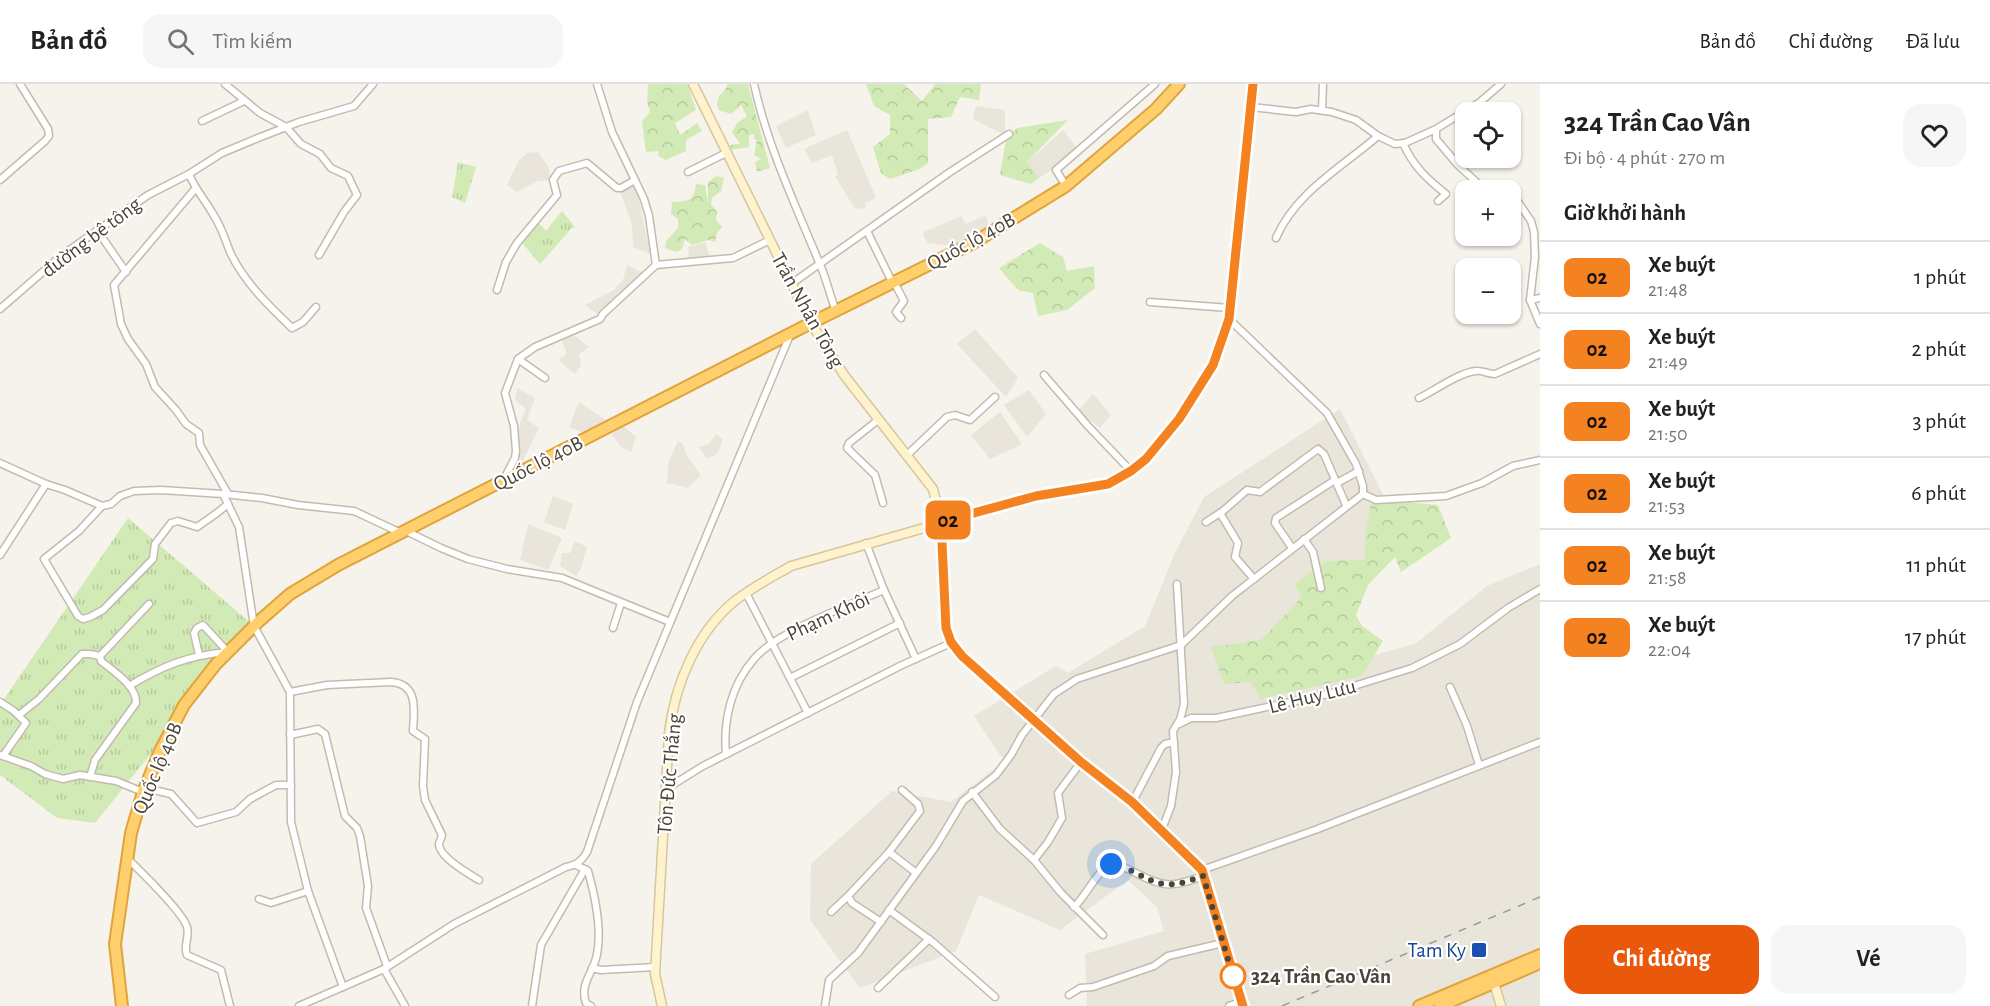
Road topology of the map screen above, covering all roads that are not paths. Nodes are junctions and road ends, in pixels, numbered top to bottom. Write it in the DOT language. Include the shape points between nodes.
graph roads {
  1 [pos="20,84"];
  2 [pos="225,84"];
  3 [pos="373,84"];
  4 [pos="597,84"];
  5 [pos="693,84"];
  6 [pos="754,84"];
  7 [pos="1155,84"];
  8 [pos="1179,84"];
  9 [pos="1253,84"];
  10 [pos="1323,84"];
  11 [pos="1501,84"];
  12 [pos="244,101"];
  13 [pos="1251,107"];
  14 [pos="1322,110"];
  15 [pos="202,122"];
  16 [pos="286,127"];
  17 [pos="1436,129"];
  18 [pos="1009,134"];
  19 [pos="1377,136"];
  20 [pos="1403,143"];
  21 [pos="726,153"];
  22 [pos="688,172"];
  23 [pos="189,174"];
  24 [pos="0,180"];
  25 [pos="635,180"];
  26 [pos="1474,180"];
  27 [pos="1066,186"];
  28 [pos="195,189"];
  29 [pos="1438,201"];
  30 [pos="1521,206"];
  31 [pos="97,230"];
  32 [pos="867,231"];
  33 [pos="1276,238"];
  34 [pos="770,240"];
  35 [pos="319,255"];
  36 [pos="656,265"];
  37 [pos="820,265"];
  38 [pos="126,272"];
  39 [pos="893,282"];
  40 [pos="791,284"];
  41 [pos="497,290"];
  42 [pos="1540,298"];
  43 [pos="1530,300"];
  44 [pos="1150,302"];
  45 [pos="315,307"];
  46 [pos="1228,308"];
  47 [pos="0,309"];
  48 [pos="836,311"];
  49 [pos="901,318"];
  50 [pos="1229,319"];
  51 [pos="811,323"];
  52 [pos="1540,324"];
  53 [pos="790,335"];
  54 [pos="1540,354"];
  55 [pos="518,359"];
  56 [pos="1044,375"];
  57 [pos="546,378"];
  58 [pos="995,397"];
  59 [pos="1419,398"];
  60 [pos="878,420"];
  61 [pos="906,456"];
  62 [pos="1540,460"];
  63 [pos="0,463"];
  64 [pos="1131,471"];
  65 [pos="1359,471"];
  66 [pos="504,480"];
  67 [pos="1336,481"];
  68 [pos="46,484"];
  69 [pos="225,494"];
  70 [pos="1363,494"];
  71 [pos="883,503"];
  72 [pos="228,504"];
  73 [pos="1347,505"];
  74 [pos="102,506"];
  75 [pos="1220,513"];
  76 [pos="941,522"];
  77 [pos="1206,522"];
  78 [pos="404,532"];
  79 [pos="1304,539"];
  80 [pos="866,543"];
  81 [pos="1292,548"];
  82 [pos="0,555"];
  83 [pos="1254,579"];
  84 [pos="1177,584"];
  85 [pos="1321,588"];
  86 [pos="1540,589"];
  87 [pos="884,590"];
  88 [pos="746,593"];
  89 [pos="621,603"];
  90 [pos="149,604"];
  91 [pos="670,622"];
  92 [pos="900,623"];
  93 [pos="254,626"];
  94 [pos="613,628"];
  95 [pos="951,642"];
  96 [pos="772,644"];
  97 [pos="1181,645"];
  98 [pos="228,652"];
  99 [pos="199,655"];
  100 [pos="100,656"];
  101 [pos="916,658"];
  102 [pos="790,678"];
  103 [pos="129,686"];
  104 [pos="1450,687"];
  105 [pos="290,692"];
  106 [pos="0,702"];
  107 [pos="808,712"];
  108 [pos="19,715"];
  109 [pos="1033,720"];
  110 [pos="1179,724"];
  111 [pos="290,735"];
  112 [pos="1174,742"];
  113 [pos="1540,742"];
  114 [pos="726,754"];
  115 [pos="1,755"];
  116 [pos="1081,762"];
  117 [pos="1479,765"];
  118 [pos="90,777"];
  119 [pos="291,785"];
  120 [pos="666,789"];
  121 [pos="144,790"];
  122 [pos="902,790"];
  123 [pos="972,792"];
  124 [pos="1132,802"];
  125 [pos="1161,832"];
  126 [pos="889,852"];
  127 [pos="128,858"];
  128 [pos="1034,860"];
  129 [pos="576,865"];
  130 [pos="585,869"];
  131 [pos="915,872"];
  132 [pos="1203,873"];
  133 [pos="479,880"];
  134 [pos="308,891"];
  135 [pos="848,896"];
  136 [pos="259,899"];
  137 [pos="1074,907"];
  138 [pos="889,910"];
  139 [pos="831,912"];
  140 [pos="881,922"];
  141 [pos="1103,935"];
  142 [pos="929,939"];
  143 [pos="1223,943"];
  144 [pos="1540,955"];
  145 [pos="1540,963"];
  146 [pos="385,967"];
  147 [pos="656,967"];
  148 [pos="592,968"];
  149 [pos="1494,983"];
  150 [pos="344,987"];
  151 [pos="878,988"];
  152 [pos="1069,995"];
  153 [pos="995,997"];
  154 [pos="1242,1004"];
  155 [pos="122,1006"];
  156 [pos="230,1006"];
  157 [pos="299,1006"];
  158 [pos="405,1006"];
  159 [pos="532,1006"];
  160 [pos="591,1006"];
  161 [pos="662,1006"];
  162 [pos="825,1006"];
  163 [pos="1229,1006"];
  164 [pos="1419,1006"];
  165 [pos="1440,1006"];
  166 [pos="1501,1006"];
  1 -- 24 [label="street" via="49,136"];
  2 -- 12 [label="street"];
  3 -- 16 [label="street, đường bê tông" via="354,106"];
  4 -- 25 [label="street" via="612,132"];
  5 -- 21 [label="main road, Trần Nhân Tông"];
  6 -- 37 [label="street" via="768,139"];
  7 -- 27 [label="street" via="1056,170"];
  8 -- 27 [label="highway, Quốc lộ 40B" via="1156,110"];
  9 -- 13 [label="main road"];
  10 -- 14 [label="street"];
  11 -- 17 [label="street"];
  12 -- 15 [label="street"];
  12 -- 16 [label="street"];
  13 -- 14 [label="street" via="1296,112"];
  13 -- 46 [label="main road"];
  14 -- 19 [label="street" via="1356,120"];
  16 -- 23 [label="street, đường bê tông" via="222,153"];
  16 -- 35 [label="street" via="331,168 348,176 357,195"];
  17 -- 20 [label="street"];
  17 -- 26 [label="street" via="1436,140"];
  18 -- 32 [label="street"];
  19 -- 20 [label="street" via="1395,144"];
  19 -- 33 [label="street" via="1301,201"];
  20 -- 29 [label="street" via="1420,172 1446,194"];
  21 -- 22 [label="street"];
  21 -- 34 [label="main road, Trần Nhân Tông"];
  23 -- 28 [label="street"];
  23 -- 31 [label="street, đường bê tông" via="148,195"];
  25 -- 36 [label="street" via="649,216"];
  25 -- 41 [label="street" via="617,188 587,163 559,171 553,180 556,195 516,243"];
  27 -- 39 [label="highway, Quốc lộ 40B" via="975,242"];
  28 -- 38 [label="street"];
  28 -- 45 [label="street" via="262,299 292,328"];
  30 -- 43 [label="street" via="1534,232"];
  31 -- 38 [label="street"];
  31 -- 47 [label="street, đường bê tông"];
  32 -- 37 [label="street"];
  32 -- 39 [label="street"];
  34 -- 36 [label="street" via="734,258"];
  34 -- 40 [label="main road, Trần Nhân Tông"];
  36 -- 55 [label="street" via="600,319 535,347"];
  37 -- 40 [label="street"];
  37 -- 48 [label="street"];
  38 -- 69 [label="street" via="114,285 121,324 146,364 155,387 198,433 200,445"];
  39 -- 48 [label="highway, Quốc lộ 40B"];
  39 -- 49 [label="street" via="904,301 896,312"];
  40 -- 51 [label="main road, Trần Nhân Tông"];
  42 -- 43 [label="street"];
  43 -- 52 [label="street"];
  44 -- 46 [label="street"];
  46 -- 50 [label="main road"];
  48 -- 51 [label="highway, Quốc lộ 40B"];
  50 -- 64 [label="main road, Tôn Đức Thắng" via="1213,365 1179,419"];
  50 -- 65 [label="street" via="1323,409"];
  51 -- 53 [label="highway, Quốc lộ 40B"];
  51 -- 60 [label="main road, Trần Nhân Tông"];
  53 -- 66 [label="highway, Quốc lộ 40B"];
  53 -- 91 [label="street"];
  54 -- 59 [label="street" via="1495,374 1468,372"];
  55 -- 57 [label="street"];
  55 -- 66 [label="street" via="505,393 516,451"];
  56 -- 64 [label="street"];
  58 -- 61 [label="street" via="970,420 955,415 947,417"];
  60 -- 61 [label="main road, Trần Nhân Tông"];
  60 -- 71 [label="street" via="847,448 875,475"];
  61 -- 76 [label="main road, Trần Nhân Tông" via="933,489"];
  62 -- 70 [label="street" via="1513,466 1446,496 1376,500"];
  63 -- 68 [label="street"];
  64 -- 76 [label="main road, Tôn Đức Thắng" via="1108,484 1036,496"];
  65 -- 67 [label="street"];
  65 -- 70 [label="street"];
  66 -- 78 [label="highway, Quốc lộ 40B"];
  67 -- 73 [label="street"];
  67 -- 75 [label="street" via="1322,451 1317,449 1260,492 1247,490"];
  67 -- 81 [label="street" via="1276,518 1275,523"];
  68 -- 74 [label="street"];
  68 -- 82 [label="street"];
  69 -- 72 [label="street"];
  69 -- 74 [label="street" via="134,491"];
  69 -- 78 [label="street" via="354,511"];
  70 -- 73 [label="street"];
  72 -- 74 [label="street" via="197,527 178,521 171,523 155,544 153,559 103,610 82,619 44,559"];
  72 -- 93 [label="street" via="238,527"];
  73 -- 79 [label="street"];
  75 -- 77 [label="street"];
  75 -- 83 [label="street" via="1238,543 1235,557"];
  76 -- 80 [label="main road, Tôn Đức Thắng"];
  76 -- 95 [label="main road, Trần Nhân Tông" via="946,628"];
  78 -- 89 [label="street" via="468,559 562,578"];
  78 -- 93 [label="highway, Quốc lộ 40B" via="290,594"];
  79 -- 81 [label="street"];
  79 -- 85 [label="street" via="1313,552"];
  80 -- 87 [label="street"];
  80 -- 88 [label="main road, Tôn Đức Thắng" via="791,566"];
  81 -- 83 [label="street"];
  83 -- 97 [label="street"];
  84 -- 97 [label="street"];
  86 -- 110 [label="street, Lê Huy Lưu" via="1460,644 1412,668 1328,694 1216,718 1191,718"];
  87 -- 92 [label="street"];
  87 -- 96 [label="street, Phạm Khôi"];
  88 -- 96 [label="street"];
  88 -- 120 [label="main road, Tôn Đức Thắng" via="714,622 687,667 672,715"];
  89 -- 91 [label="street"];
  89 -- 94 [label="street"];
  90 -- 100 [label="street"];
  91 -- 129 [label="street" via="634,712 587,852"];
  92 -- 101 [label="street"];
  92 -- 102 [label="street"];
  93 -- 98 [label="highway, Quốc lộ 40B"];
  93 -- 105 [label="street"];
  95 -- 101 [label="street"];
  95 -- 109 [label="main road"];
  96 -- 102 [label="street"];
  96 -- 114 [label="street, Phạm Khôi" via="753,659 735,692 725,725"];
  97 -- 109 [label="street" via="1077,679 1054,694"];
  97 -- 110 [label="street" via="1184,704"];
  98 -- 99 [label="street"];
  98 -- 99 [label="street" via="203,625 194,633"];
  98 -- 121 [label="highway, Quốc lộ 40B" via="184,705 159,751"];
  99 -- 103 [label="street" via="166,665"];
  100 -- 103 [label="street"];
  100 -- 108 [label="street" via="81,654"];
  101 -- 107 [label="street"];
  102 -- 107 [label="street"];
  103 -- 118 [label="street" via="136,703 95,760"];
  104 -- 117 [label="street"];
  105 -- 111 [label="street"];
  105 -- 133 [label="street" via="327,685 400,683 414,700 413,731 425,739 424,800 442,834 440,849"];
  106 -- 108 [label="street"];
  107 -- 114 [label="street"];
  108 -- 115 [label="street" via="26,723"];
  109 -- 116 [label="main road"];
  109 -- 123 [label="street" via="996,775"];
  110 -- 112 [label="street" via="1174,728"];
  111 -- 119 [label="street"];
  111 -- 146 [label="street" via="318,729 325,734 345,816 360,836 368,886 366,908"];
  112 -- 124 [label="street" via="1161,748"];
  112 -- 125 [label="street" via="1173,798"];
  113 -- 117 [label="street"];
  114 -- 120 [label="street"];
  115 -- 118 [label="street" via="63,779"];
  116 -- 124 [label="main road"];
  116 -- 128 [label="street" via="1058,793 1059,826"];
  117 -- 132 [label="street"];
  118 -- 121 [label="street"];
  119 -- 121 [label="street" via="276,785 236,812 196,824 171,794"];
  119 -- 134 [label="street" via="291,822"];
  120 -- 147 [label="main road, Tôn Đức Thắng"];
  121 -- 127 [label="highway, Quốc lộ 40B"];
  122 -- 126 [label="street" via="920,811"];
  123 -- 128 [label="street" via="1000,829"];
  123 -- 131 [label="street"];
  124 -- 125 [label="main road"];
  125 -- 132 [label="main road"];
  126 -- 131 [label="street"];
  126 -- 135 [label="street"];
  127 -- 155 [label="highway, Quốc lộ 40B" via="115,944"];
  127 -- 156 [label="street" via="183,919 188,929 187,955 221,969"];
  128 -- 137 [label="street"];
  129 -- 130 [label="street"];
  129 -- 146 [label="street" via="454,924"];
  130 -- 148 [label="street" via="596,903 598,946"];
  130 -- 159 [label="street" via="541,945"];
  131 -- 138 [label="street"];
  132 -- 137 [label="street" via="1177,885 1167,885 1111,864"];
  132 -- 143 [label="main road"];
  134 -- 136 [label="street" via="274,902"];
  134 -- 150 [label="street"];
  135 -- 139 [label="street"];
  135 -- 140 [label="street" via="852,903"];
  137 -- 141 [label="street"];
  138 -- 140 [label="street"];
  138 -- 142 [label="street"];
  140 -- 162 [label="street" via="854,957 829,980"];
  142 -- 151 [label="street"];
  142 -- 153 [label="street"];
  143 -- 152 [label="street" via="1168,956 1154,966 1080,988"];
  143 -- 154 [label="main road"];
  144 -- 164 [label="highway"];
  145 -- 149 [label="highway"];
  146 -- 150 [label="street"];
  146 -- 158 [label="street"];
  147 -- 148 [label="street"];
  147 -- 161 [label="main road, Tôn Đức Thắng"];
  148 -- 160 [label="street" via="584,987 586,1003"];
  149 -- 165 [label="highway"];
  149 -- 166 [label="main road"];
  150 -- 157 [label="street"];
  154 -- 163 [label="street"];
}
